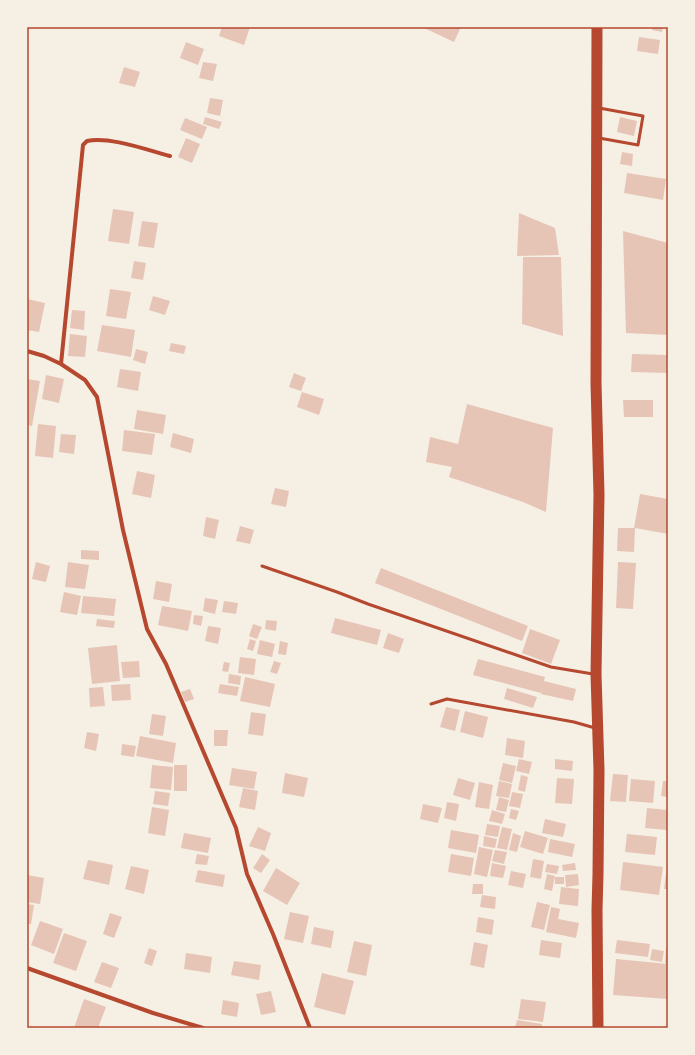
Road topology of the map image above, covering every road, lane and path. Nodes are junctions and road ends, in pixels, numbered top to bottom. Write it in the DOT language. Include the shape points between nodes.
graph roads {
  1 [pos="597,27"];
  2 [pos="597,107"];
  3 [pos="597,138"];
  4 [pos="170,156"];
  5 [pos="27,351"];
  6 [pos="61,364"];
  7 [pos="262,566"];
  8 [pos="596,674"];
  9 [pos="431,704"];
  10 [pos="597,729"];
  11 [pos="27,968"];
  12 [pos="203,1028"];
  13 [pos="310,1028"];
  14 [pos="598,1028"];
  1 -- 2 [label="highway"];
  2 -- 3 [label="highway"];
  2 -- 3 [label="lane" via="643,116 638,145"];
  3 -- 8 [label="highway" via="596,383 599,495"];
  4 -- 6 [label="street" via="102,140 87,141 82,145"];
  5 -- 6 [label="street"];
  6 -- 13 [label="street" via="85,380 97,397 123,530 147,629 166,664 236,828 248,874"];
  7 -- 8 [label="lane" via="551,667"];
  8 -- 10 [label="highway"];
  9 -- 10 [label="lane" via="447,699 574,722"];
  10 -- 14 [label="highway"];
  11 -- 12 [label="street"];
}
